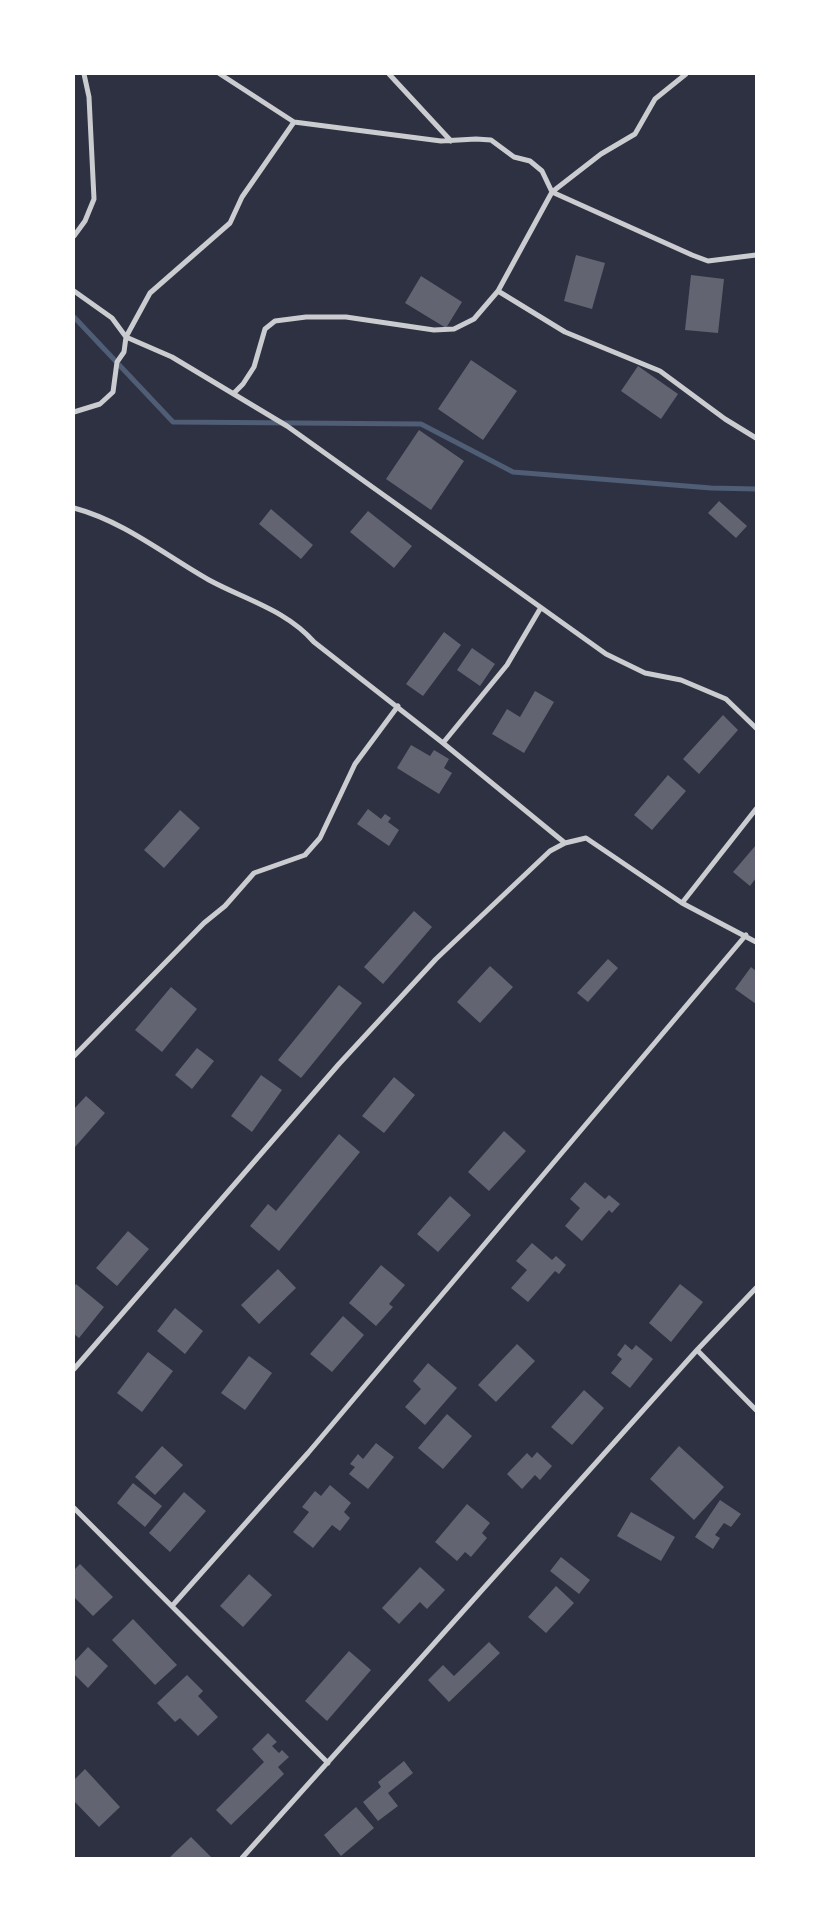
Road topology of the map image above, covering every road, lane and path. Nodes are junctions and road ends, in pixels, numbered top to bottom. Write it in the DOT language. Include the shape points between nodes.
graph roads {
  1 [pos="84,74"];
  2 [pos="220,74"];
  3 [pos="389,74"];
  4 [pos="686,74"];
  5 [pos="294,122"];
  6 [pos="451,141"];
  7 [pos="552,192"];
  8 [pos="74,236"];
  9 [pos="756,256"];
  10 [pos="74,291"];
  11 [pos="498,291"];
  12 [pos="126,337"];
  13 [pos="234,393"];
  14 [pos="74,412"];
  15 [pos="756,438"];
  16 [pos="74,508"];
  17 [pos="540,609"];
  18 [pos="398,706"];
  19 [pos="756,728"];
  20 [pos="443,743"];
  21 [pos="756,809"];
  22 [pos="564,843"];
  23 [pos="682,903"];
  24 [pos="746,935"];
  25 [pos="756,942"];
  26 [pos="74,1056"];
  27 [pos="756,1288"];
  28 [pos="697,1350"];
  29 [pos="74,1369"];
  30 [pos="756,1410"];
  31 [pos="74,1508"];
  32 [pos="172,1606"];
  33 [pos="328,1763"];
  34 [pos="242,1858"];
  1 -- 8 [label="street" via="94,200"];
  2 -- 5 [label="street"];
  3 -- 6 [label="street"];
  4 -- 7 [label="street" via="655,99 635,134 601,154"];
  5 -- 6 [label="street"];
  5 -- 12 [label="street" via="242,197 230,222 150,293"];
  6 -- 7 [label="street" via="491,140 514,157 530,160 542,171"];
  7 -- 9 [label="street" via="708,261"];
  7 -- 11 [label="street"];
  10 -- 12 [label="street" via="112,318"];
  11 -- 13 [label="street" via="474,319 454,329 434,330 346,317 274,321 265,329 254,367"];
  11 -- 15 [label="street" via="565,332 660,371"];
  12 -- 13 [label="street" via="172,357"];
  12 -- 14 [label="street" via="124,352 117,362 113,392 100,404"];
  13 -- 17 [label="street" via="287,426"];
  16 -- 18 [label="street" via="112,521 219,585 280,613"];
  17 -- 19 [label="street" via="606,654 646,674 680,680 726,700"];
  17 -- 20 [label="street" via="507,665"];
  18 -- 20 [label="street"];
  18 -- 26 [label="street" via="355,764 320,838 305,855 254,873"];
  20 -- 22 [label="street"];
  21 -- 23 [label="street"];
  22 -- 23 [label="street" via="586,838"];
  22 -- 29 [label="street" via="550,851 436,959 339,1064"];
  23 -- 24 [label="street"];
  24 -- 25 [label="street"];
  24 -- 32 [label="street" via="308,1453"];
  27 -- 28 [label="street"];
  28 -- 30 [label="street"];
  28 -- 33 [label="street"];
  31 -- 32 [label="street"];
  32 -- 33 [label="street"];
  33 -- 34 [label="street"];
}
